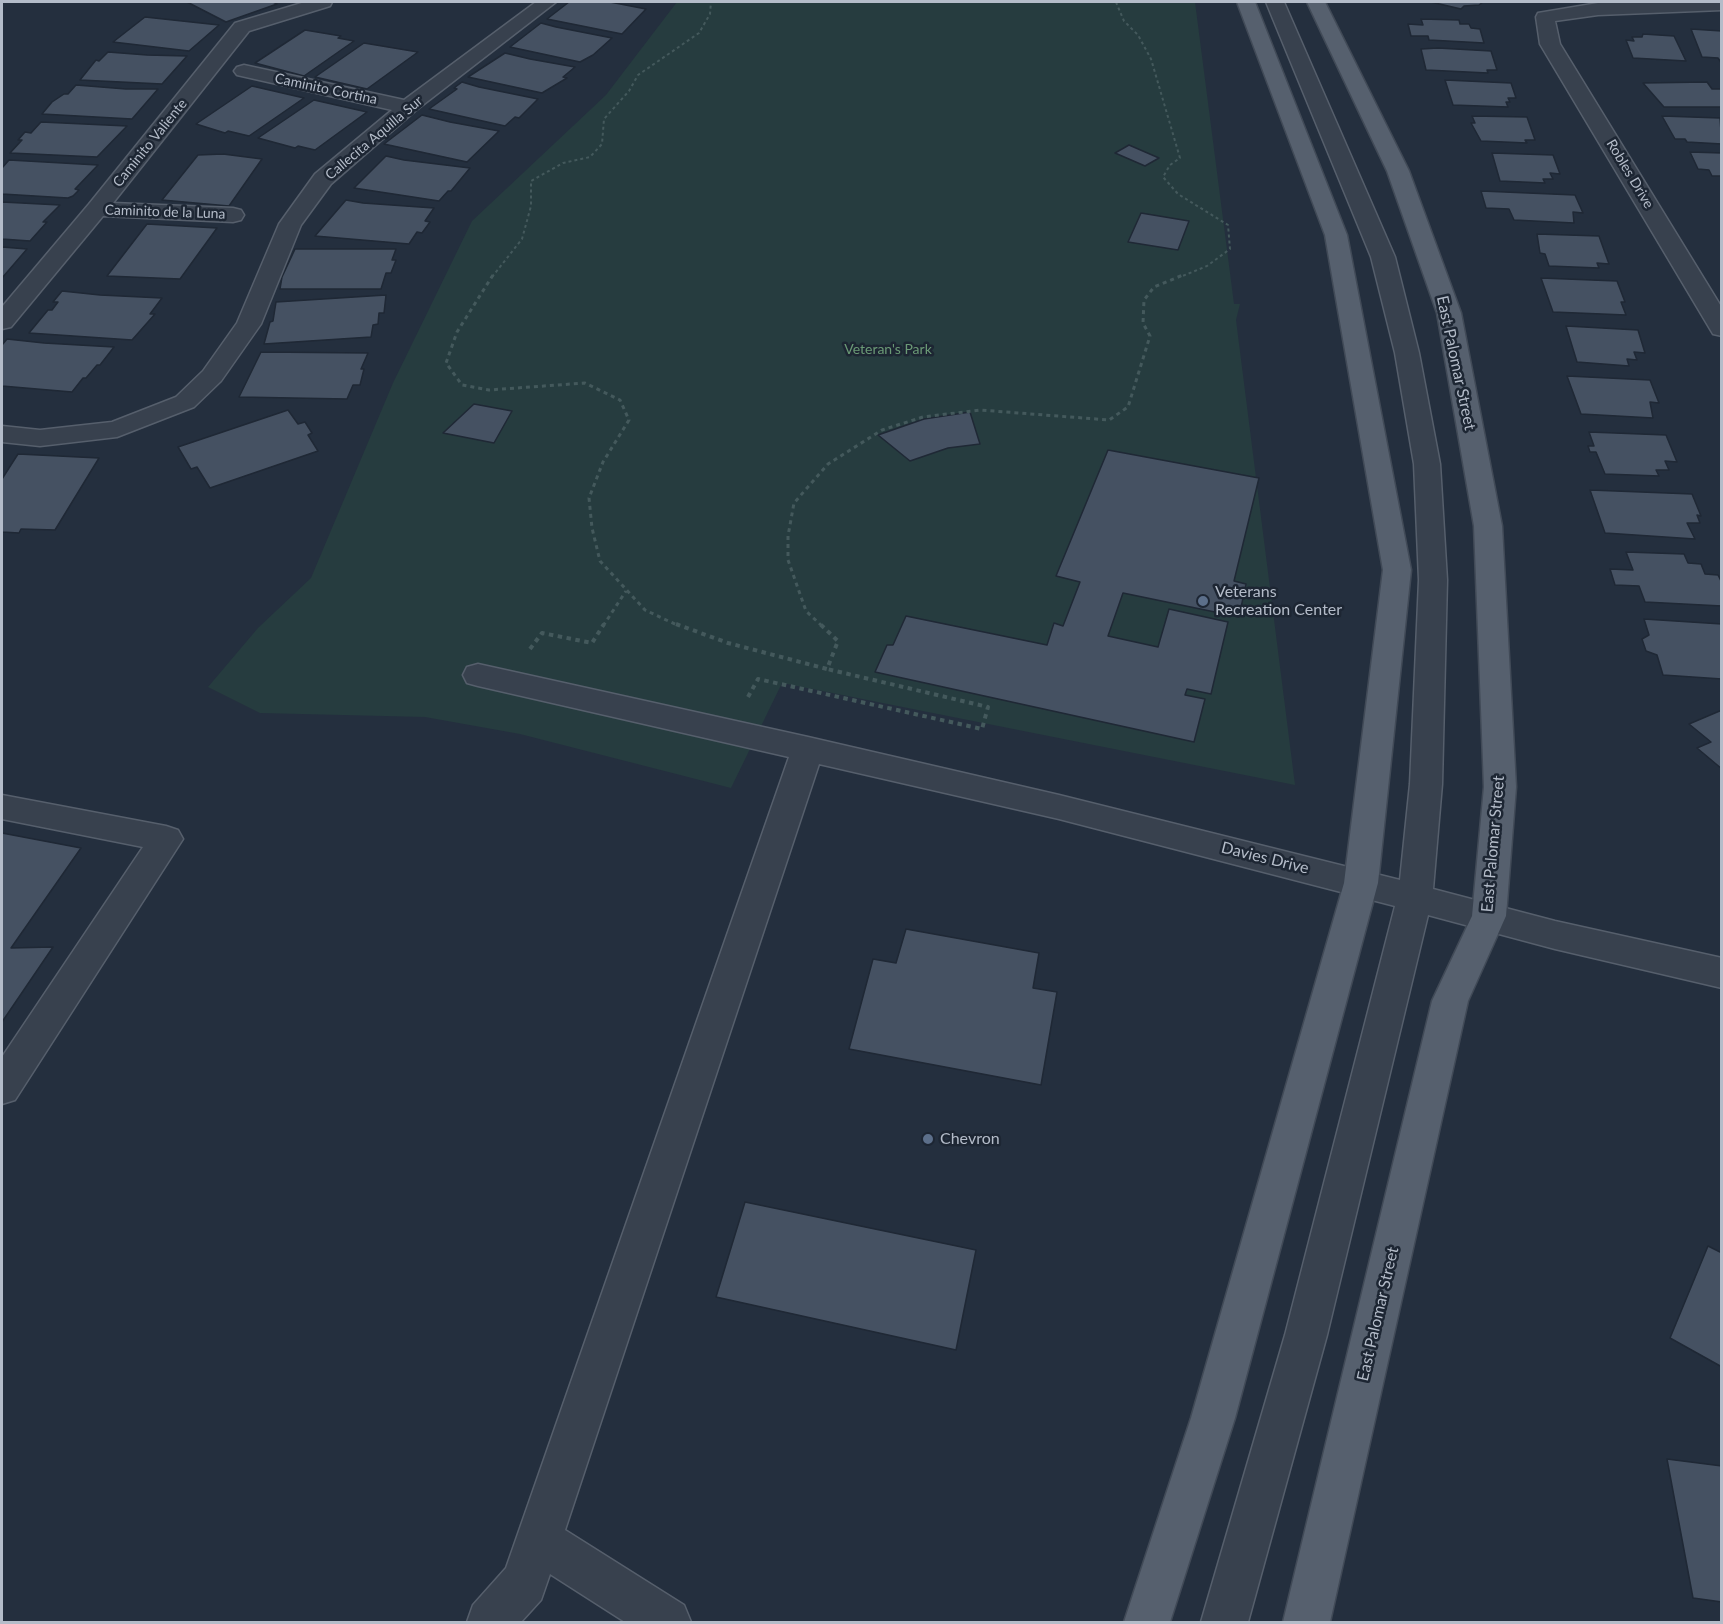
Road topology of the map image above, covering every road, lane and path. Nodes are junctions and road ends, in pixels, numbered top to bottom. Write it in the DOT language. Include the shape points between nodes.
graph roads {
  1 [pos="323,2"];
  2 [pos="547,2"];
  3 [pos="711,2"];
  4 [pos="1116,2"];
  5 [pos="1246,2"];
  6 [pos="1275,2"];
  7 [pos="1316,2"];
  8 [pos="1722,4"];
  9 [pos="244,71"];
  10 [pos="408,107"];
  11 [pos="97,209"];
  12 [pos="233,215"];
  13 [pos="2,322"];
  14 [pos="1722,330"];
  15 [pos="2,434"];
  16 [pos="626,591"];
  17 [pos="827,669"];
  18 [pos="493,678"];
  19 [pos="728,731"];
  20 [pos="808,749"];
  21 [pos="2,807"];
  22 [pos="1361,883"];
  23 [pos="1415,897"];
  24 [pos="1489,916"];
  25 [pos="1722,973"];
  26 [pos="2,1088"];
  27 [pos="538,1539"];
  28 [pos="490,1623"];
  29 [pos="667,1623"];
  30 [pos="1147,1623"];
  31 [pos="1224,1623"];
  32 [pos="1307,1623"];
  1 -- 11 [label="street, Caminito Valiente" via="242,27"];
  2 -- 10 [label="street, Callecita Aquilla Sur"];
  3 -- 16 [label="path" via="710,14 699,33 638,75 629,92 604,119 602,144 590,157 563,163 531,181 531,206 522,239 494,273 457,332 446,363 462,385 489,390 585,383 620,400 629,420 603,462 589,498 600,561"];
  4 -- 17 [label="path" via="1124,21 1138,35 1151,58 1180,158 1163,177 1178,194 1228,225 1230,249 1207,266 1154,287 1144,300 1143,323 1150,336 1128,407 1108,420 980,410 923,417 882,430 828,464 794,503 788,536 788,560 806,611 838,642"];
  5 -- 22 [label="main road" via="1336,235 1397,570"];
  6 -- 23 [label="street" via="1383,257 1407,353 1427,464 1433,580 1426,784"];
  7 -- 24 [label="main road, East Palomar Street" via="1398,171 1449,313 1488,526 1500,787"];
  8 -- 14 [label="street, Robles Drive" via="1598,9 1545,17 1550,44"];
  9 -- 10 [label="street, Caminito Cortina"];
  10 -- 15 [label="street, Callecita Aquilla Sur" via="323,179 290,224 249,324 212,376 185,402 117,429 40,438"];
  11 -- 12 [label="street, Caminito de la Luna"];
  11 -- 13 [label="street, Caminito Valiente"];
  16 -- 17 [label="path" via="645,610 686,629"];
  16 -- 18 [label="path" via="592,643 542,633"];
  17 -- 19 [label="path" via="988,707 982,729 758,679"];
  18 -- 19 [label="street, Davies Drive"];
  19 -- 20 [label="street, Davies Drive"];
  20 -- 22 [label="street, Davies Drive"];
  20 -- 27 [label="street"];
  21 -- 26 [label="street" via="166,839"];
  22 -- 23 [label="street, Davies Drive"];
  22 -- 30 [label="main road" via="1213,1418"];
  23 -- 24 [label="street, Davies Drive"];
  23 -- 31 [label="street" via="1306,1335"];
  24 -- 25 [label="street, Davies Drive"];
  24 -- 32 [label="main road, East Palomar Street" via="1450,1001"];
  27 -- 28 [label="street" via="524,1583"];
  27 -- 29 [label="street"];
}
